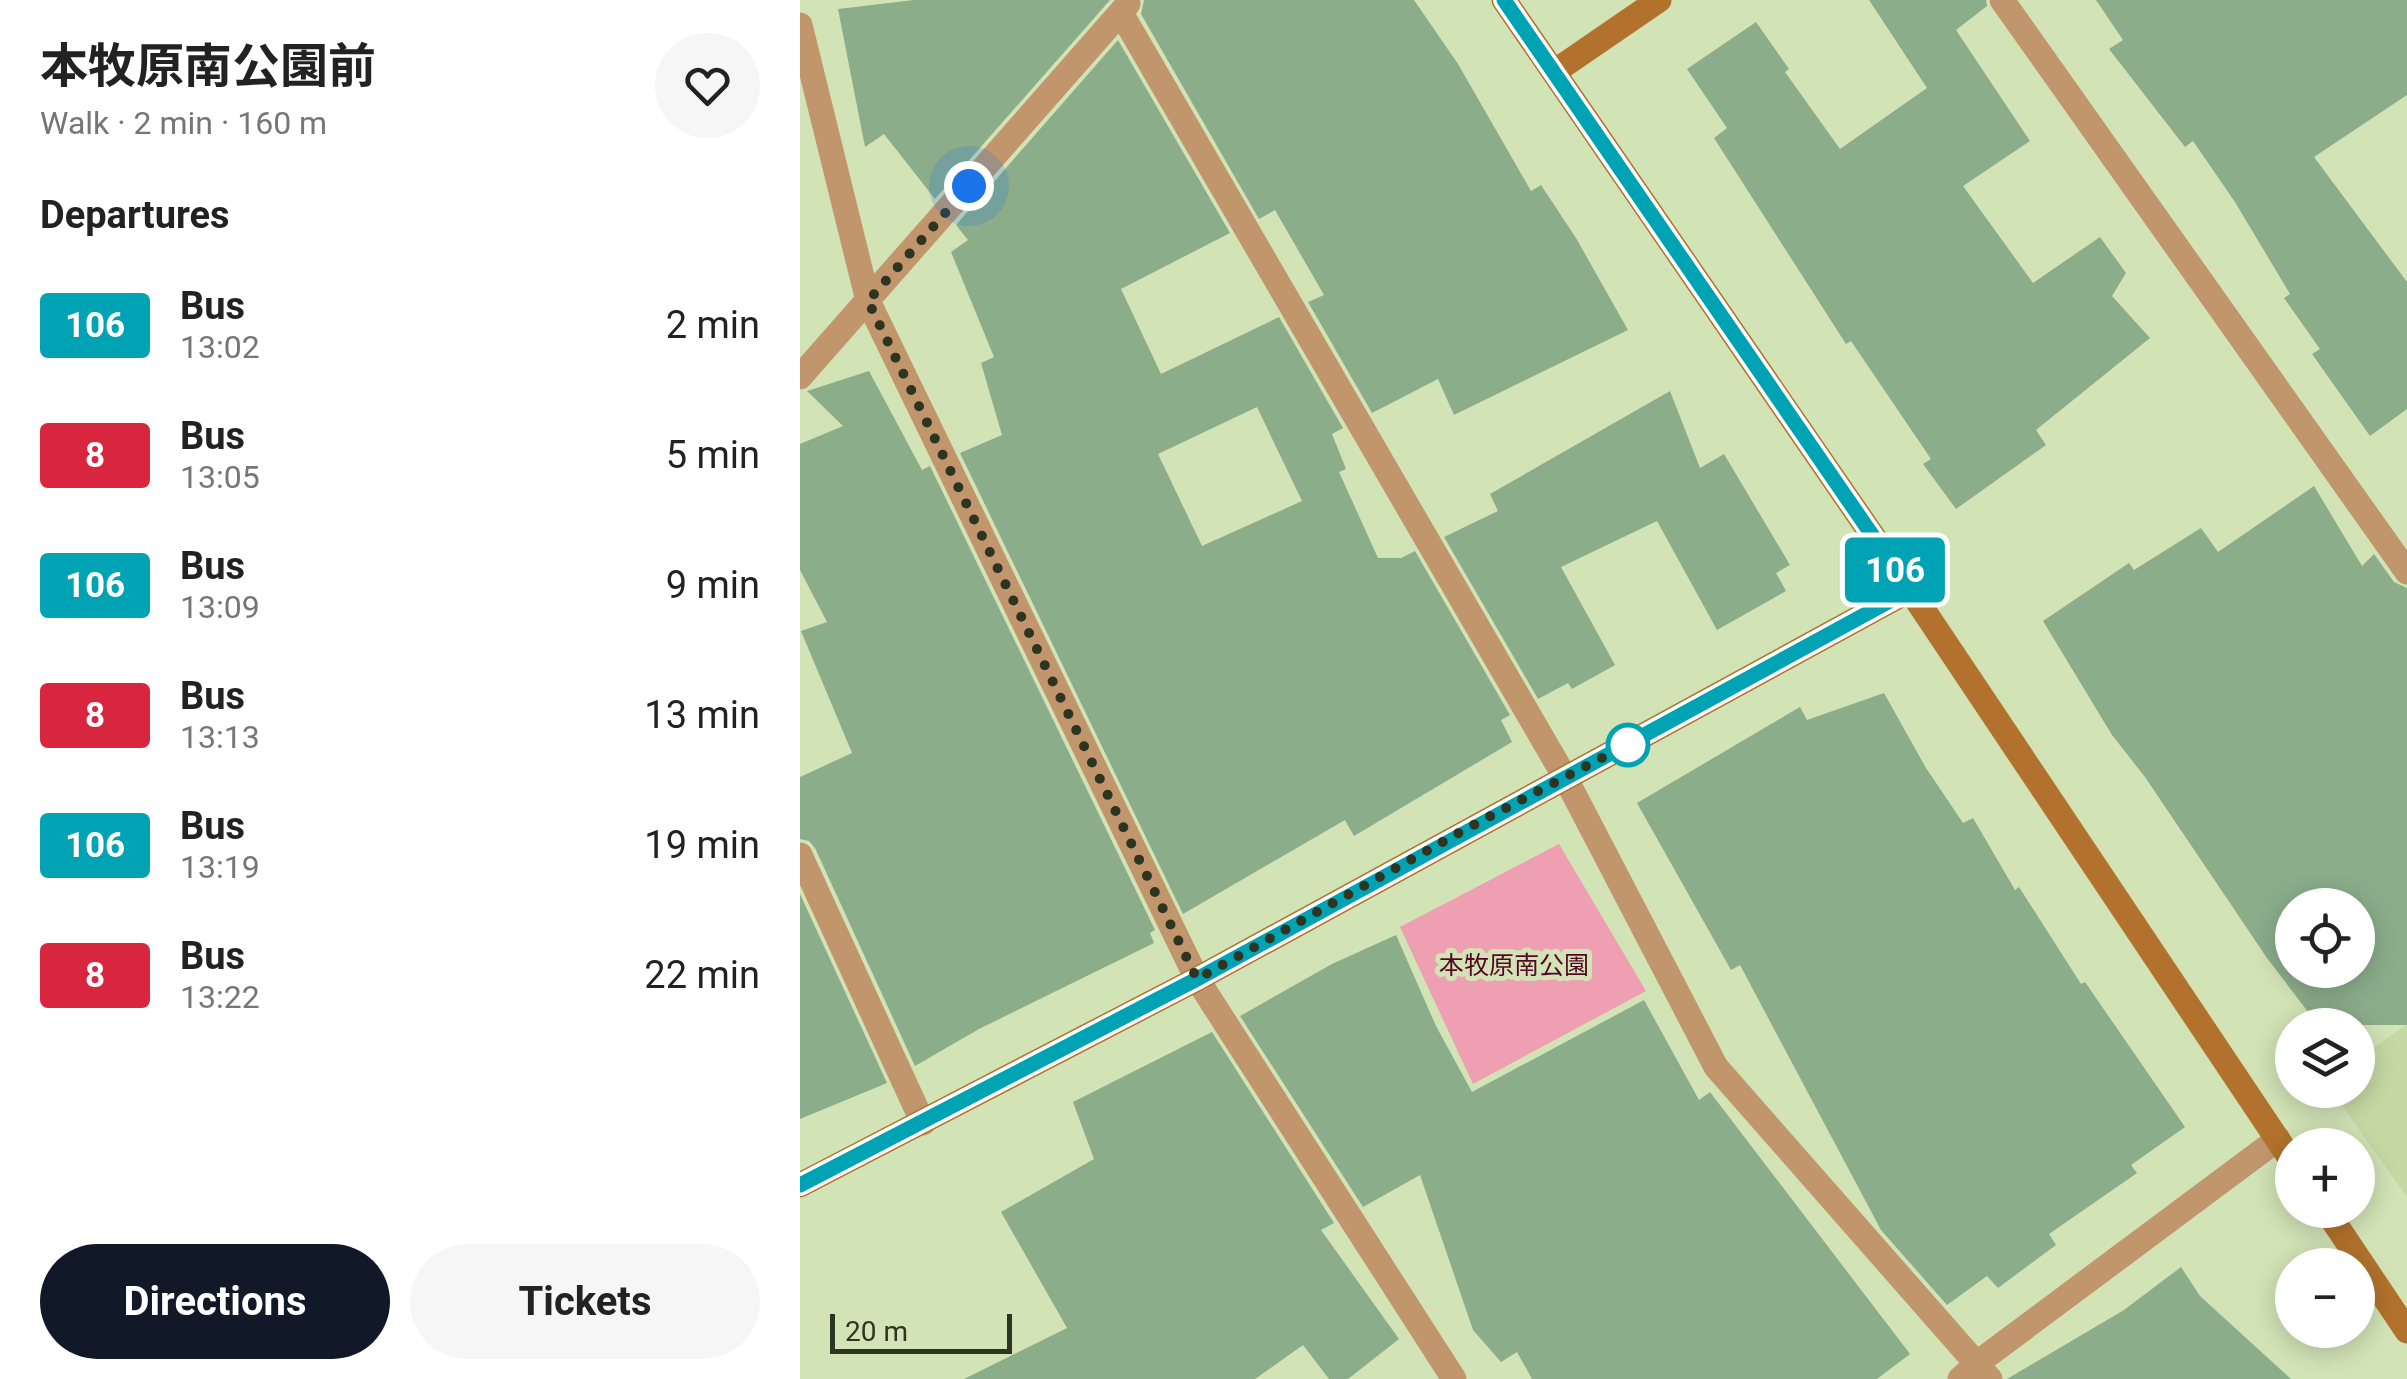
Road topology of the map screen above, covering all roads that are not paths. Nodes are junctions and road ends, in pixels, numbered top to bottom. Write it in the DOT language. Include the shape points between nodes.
graph roads {
  1 [pos="1504,0"];
  2 [pos="1659,0"];
  3 [pos="2002,0"];
  4 [pos="1126,7"];
  5 [pos="800,25"];
  6 [pos="1554,72"];
  7 [pos="868,301"];
  8 [pos="800,378"];
  9 [pos="2407,572"];
  10 [pos="1910,590"];
  11 [pos="1566,779"];
  12 [pos="800,855"];
  13 [pos="1197,979"];
  14 [pos="923,1123"];
  15 [pos="2275,1135"];
  16 [pos="2275,1157"];
  17 [pos="800,1184"];
  18 [pos="2338,1228"];
  19 [pos="2407,1331"];
  20 [pos="1976,1374"];
  21 [pos="1446,1376"];
  1 -- 6 [label="street"];
  2 -- 6 [label="street"];
  3 -- 9 [label="street"];
  4 -- 7 [label="street"];
  4 -- 11 [label="street"];
  5 -- 7 [label="street"];
  6 -- 10 [label="street"];
  7 -- 8 [label="street"];
  7 -- 13 [label="street"];
  10 -- 11 [label="street"];
  10 -- 15 [label="street"];
  11 -- 13 [label="street"];
  11 -- 20 [label="street" via="1716,1067"];
  12 -- 14 [label="street"];
  13 -- 14 [label="street"];
  13 -- 21 [label="street"];
  14 -- 17 [label="street"];
  16 -- 20 [label="street"];
  18 -- 19 [label="street"];
}
